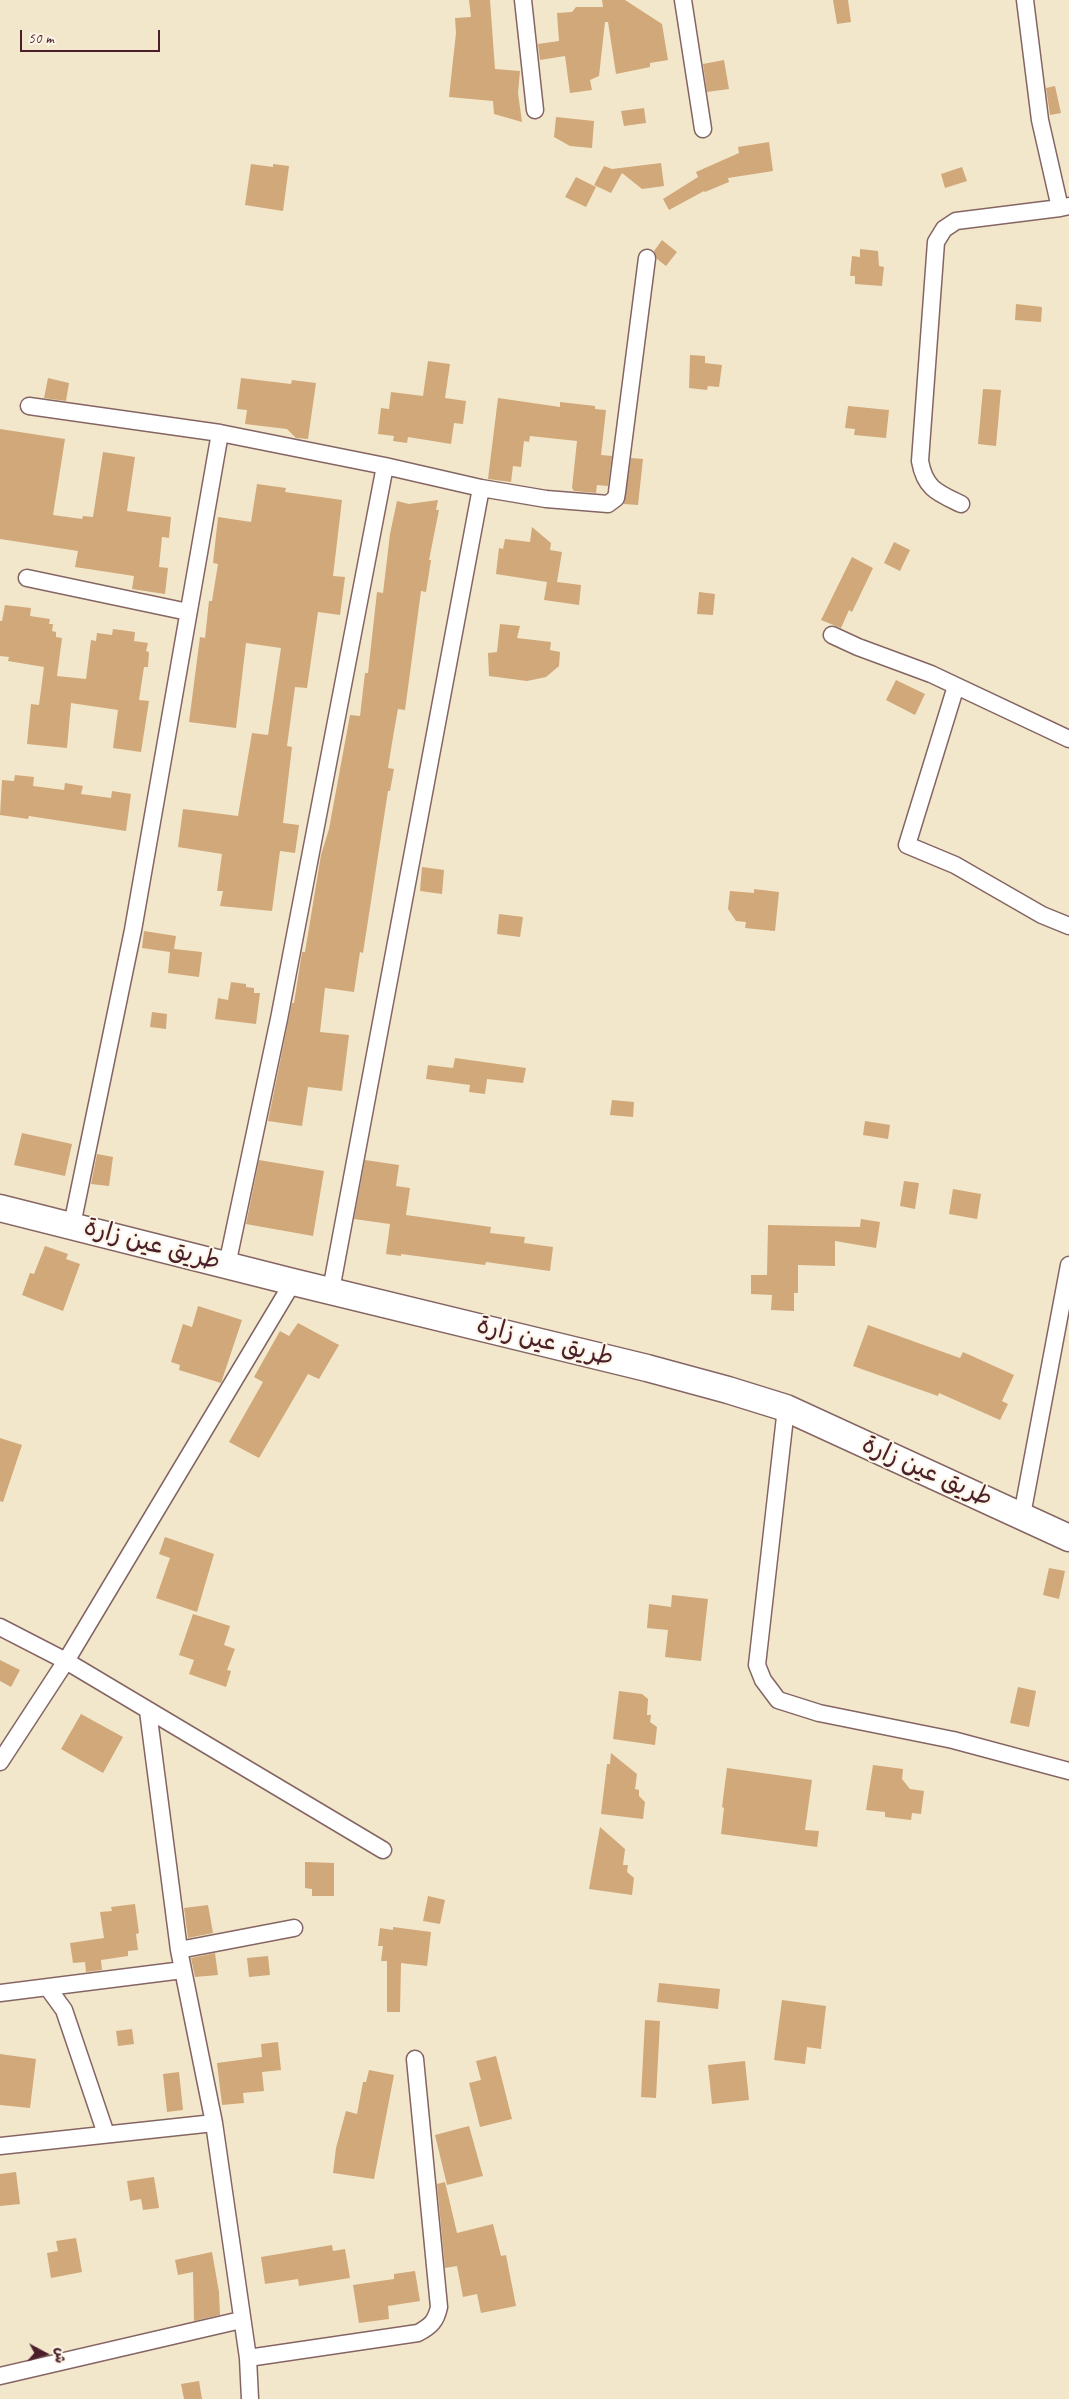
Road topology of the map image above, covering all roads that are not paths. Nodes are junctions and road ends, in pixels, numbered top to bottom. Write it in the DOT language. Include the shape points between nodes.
graph roads {
  1 [pos="523,0"];
  2 [pos="683,0"];
  3 [pos="1025,0"];
  4 [pos="534,110"];
  5 [pos="703,129"];
  6 [pos="1064,207"];
  7 [pos="647,258"];
  8 [pos="29,406"];
  9 [pos="220,433"];
  10 [pos="386,466"];
  11 [pos="481,488"];
  12 [pos="961,504"];
  13 [pos="26,578"];
  14 [pos="188,612"];
  15 [pos="832,635"];
  16 [pos="956,686"];
  17 [pos="1069,739"];
  18 [pos="1069,926"];
  19 [pos="0,1208"];
  20 [pos="72,1224"];
  21 [pos="227,1265"];
  22 [pos="1069,1265"];
  23 [pos="293,1282"];
  24 [pos="331,1290"];
  25 [pos="786,1408"];
  26 [pos="1022,1515"];
  27 [pos="1069,1538"];
  28 [pos="0,1627"];
  29 [pos="66,1661"];
  30 [pos="148,1711"];
  31 [pos="0,1762"];
  32 [pos="1069,1771"];
  33 [pos="383,1850"];
  34 [pos="294,1928"];
  35 [pos="179,1950"];
  36 [pos="183,1970"];
  37 [pos="48,1988"];
  38 [pos="0,1993"];
  39 [pos="415,2059"];
  40 [pos="214,2123"];
  41 [pos="106,2134"];
  42 [pos="0,2146"];
  43 [pos="241,2320"];
  44 [pos="248,2358"];
  45 [pos="0,2376"];
  46 [pos="250,2399"];
  1 -- 4 [label="street"];
  2 -- 5 [label="street"];
  3 -- 6 [label="street" via="1040,120"];
  6 -- 12 [label="street" via="956,221 944,229 936,242 920,461 927,483"];
  7 -- 11 [label="street" via="616,498 612,503 603,505"];
  8 -- 9 [label="street"];
  9 -- 10 [label="street"];
  9 -- 14 [label="street"];
  10 -- 11 [label="street"];
  10 -- 21 [label="street" via="279,1019"];
  11 -- 24 [label="street"];
  13 -- 14 [label="street"];
  14 -- 20 [label="street" via="133,930"];
  15 -- 16 [label="street"];
  16 -- 17 [label="street"];
  16 -- 18 [label="street" via="907,845 955,865 1042,915"];
  19 -- 20 [label="main road, طريق عين زارة"];
  20 -- 21 [label="main road, طريق عين زارة"];
  21 -- 23 [label="main road, طريق عين زارة"];
  22 -- 26 [label="street"];
  23 -- 24 [label="main road, طريق عين زارة"];
  23 -- 29 [label="street"];
  24 -- 25 [label="main road, طريق عين زارة" via="656,1370"];
  25 -- 26 [label="main road, طريق عين زارة"];
  25 -- 32 [label="street" via="757,1665 763,1680 778,1700 818,1713 953,1740"];
  26 -- 27 [label="main road, طريق عين زارة"];
  28 -- 29 [label="street"];
  29 -- 30 [label="street"];
  29 -- 31 [label="street"];
  30 -- 33 [label="street"];
  30 -- 35 [label="street"];
  34 -- 35 [label="street"];
  35 -- 36 [label="street"];
  36 -- 37 [label="street"];
  36 -- 40 [label="street"];
  37 -- 38 [label="street"];
  37 -- 41 [label="street" via="64,2010"];
  39 -- 44 [label="street" via="439,2307 437,2317 431,2326 418,2333"];
  40 -- 41 [label="street"];
  40 -- 43 [label="street"];
  41 -- 42 [label="street"];
  43 -- 44 [label="street"];
  43 -- 45 [label="street"];
  44 -- 46 [label="street"];
}
